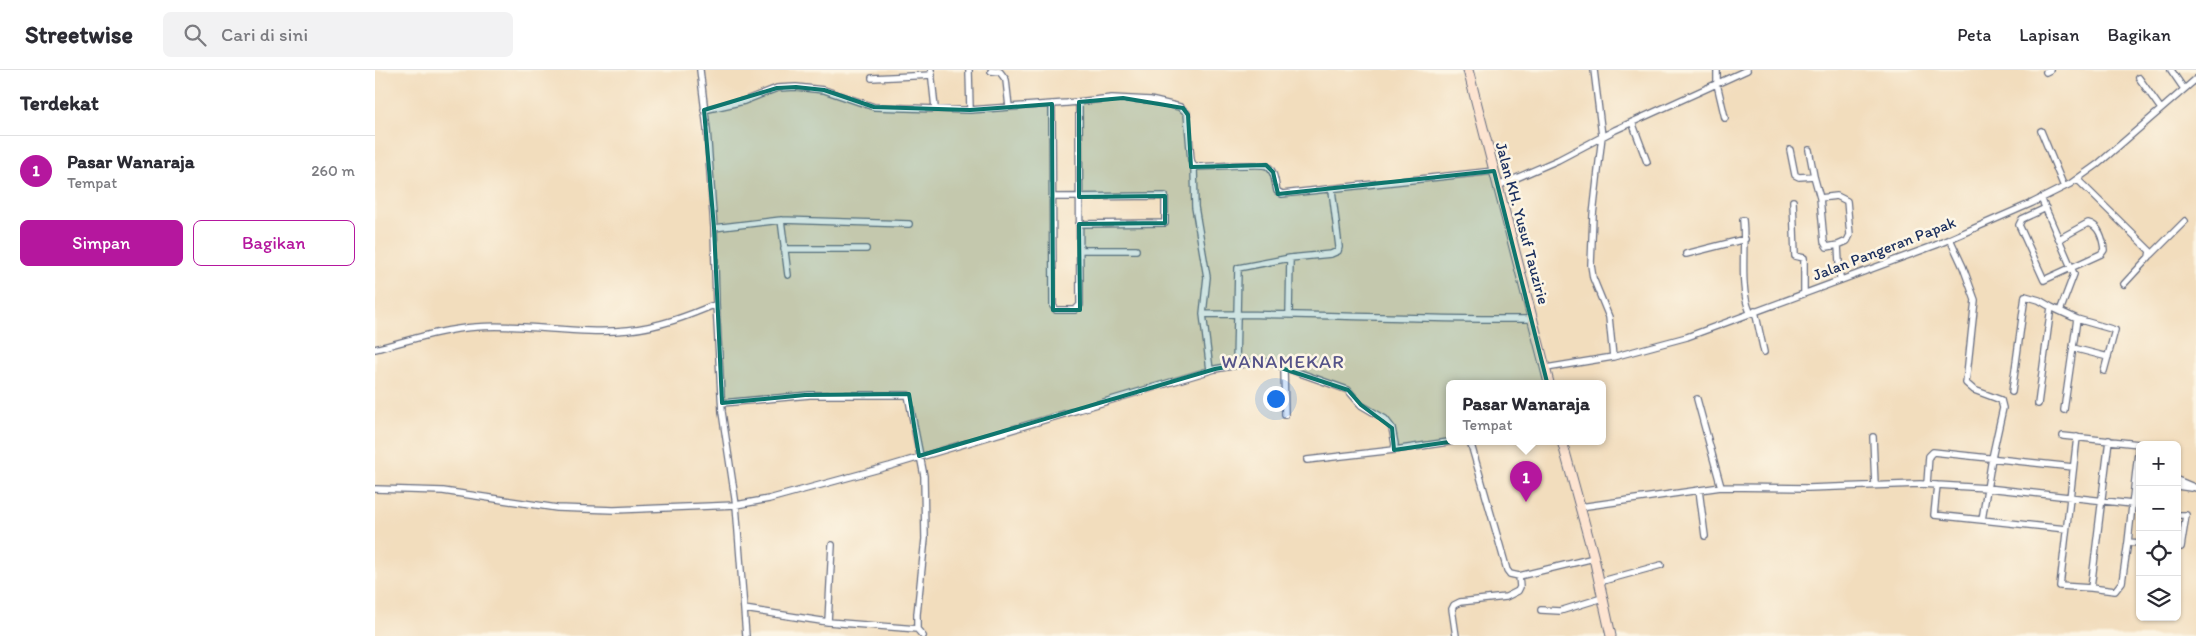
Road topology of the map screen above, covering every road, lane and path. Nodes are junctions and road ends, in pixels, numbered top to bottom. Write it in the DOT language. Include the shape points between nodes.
graph roads {
  1 [pos="700,70"];
  2 [pos="969,70"];
  3 [pos="1468,70"];
  4 [pos="1593,70"];
  5 [pos="1717,70"];
  6 [pos="1747,70"];
  7 [pos="2171,70"];
  8 [pos="991,71"];
  9 [pos="932,72"];
  10 [pos="872,78"];
  11 [pos="2139,78"];
  12 [pos="2196,79"];
  13 [pos="1717,84"];
  14 [pos="2184,89"];
  15 [pos="1079,102"];
  16 [pos="1052,104"];
  17 [pos="1009,106"];
  18 [pos="935,108"];
  19 [pos="2161,109"];
  20 [pos="704,110"];
  21 [pos="970,110"];
  22 [pos="1725,118"];
  23 [pos="1631,122"];
  24 [pos="2041,131"];
  25 [pos="1602,136"];
  26 [pos="1790,150"];
  27 [pos="1809,150"];
  28 [pos="1647,162"];
  29 [pos="1194,167"];
  30 [pos="1493,171"];
  31 [pos="1814,176"];
  32 [pos="2077,179"];
  33 [pos="1498,186"];
  34 [pos="2064,187"];
  35 [pos="1332,190"];
  36 [pos="1052,197"];
  37 [pos="1079,197"];
  38 [pos="1820,198"];
  39 [pos="2041,198"];
  40 [pos="1793,201"];
  41 [pos="2045,208"];
  42 [pos="781,220"];
  43 [pos="1743,220"];
  44 [pos="2185,221"];
  45 [pos="909,224"];
  46 [pos="1079,224"];
  47 [pos="714,228"];
  48 [pos="1745,239"];
  49 [pos="1950,239"];
  50 [pos="2059,239"];
  51 [pos="1838,245"];
  52 [pos="785,249"];
  53 [pos="866,249"];
  54 [pos="1079,250"];
  55 [pos="1136,250"];
  56 [pos="1686,254"];
  57 [pos="2151,255"];
  58 [pos="1289,258"];
  59 [pos="2071,267"];
  60 [pos="788,275"];
  61 [pos="1840,279"];
  62 [pos="2124,284"];
  63 [pos="1804,292"];
  64 [pos="716,304"];
  65 [pos="2051,307"];
  66 [pos="2060,311"];
  67 [pos="1752,312"];
  68 [pos="1203,314"];
  69 [pos="1236,314"];
  70 [pos="1289,315"];
  71 [pos="1534,319"];
  72 [pos="2077,320"];
  73 [pos="2073,348"];
  74 [pos="375,349"];
  75 [pos="1764,352"];
  76 [pos="1613,356"];
  77 [pos="2108,357"];
  78 [pos="1236,365"];
  79 [pos="1284,368"];
  80 [pos="1546,368"];
  81 [pos="1210,370"];
  82 [pos="2104,371"];
  83 [pos="1548,380"];
  84 [pos="2011,392"];
  85 [pos="1697,399"];
  86 [pos="722,403"];
  87 [pos="2038,404"];
  88 [pos="2064,410"];
  89 [pos="1285,415"];
  90 [pos="2063,436"];
  91 [pos="1873,437"];
  92 [pos="2077,437"];
  93 [pos="2109,440"];
  94 [pos="1446,442"];
  95 [pos="2136,443"];
  96 [pos="1471,445"];
  97 [pos="1563,445"];
  98 [pos="1394,450"];
  99 [pos="919,456"];
  100 [pos="1992,458"];
  101 [pos="1307,460"];
  102 [pos="2073,467"];
  103 [pos="2181,482"];
  104 [pos="1927,484"];
  105 [pos="2136,484"];
  106 [pos="1875,485"];
  107 [pos="1937,485"];
  108 [pos="2181,486"];
  109 [pos="1721,487"];
  110 [pos="1987,488"];
  111 [pos="2196,488"];
  112 [pos="375,489"];
  113 [pos="1699,490"];
  114 [pos="2070,497"];
  115 [pos="2102,500"];
  116 [pos="736,505"];
  117 [pos="1580,507"];
  118 [pos="2131,507"];
  119 [pos="2136,509"];
  120 [pos="2181,515"];
  121 [pos="1982,520"];
  122 [pos="2066,529"];
  123 [pos="1705,536"];
  124 [pos="2128,542"];
  125 [pos="2136,543"];
  126 [pos="832,545"];
  127 [pos="2181,547"];
  128 [pos="1593,558"];
  129 [pos="1661,565"];
  130 [pos="1519,576"];
  131 [pos="1599,582"];
  132 [pos="2091,588"];
  133 [pos="1603,598"];
  134 [pos="744,609"];
  135 [pos="1541,610"];
  136 [pos="828,622"];
  137 [pos="917,628"];
  138 [pos="746,636"];
  139 [pos="923,636"];
  140 [pos="1457,636"];
  141 [pos="1611,636"];
  1 -- 20 [label="street"];
  2 -- 21 [label="street"];
  3 -- 30 [label="main road, Jalan KH. Yusuf Tauzirie"];
  4 -- 25 [label="street"];
  5 -- 13 [label="street"];
  6 -- 13 [label="street"];
  7 -- 14 [label="street"];
  8 -- 17 [label="street" via="999,72 1006,80"];
  9 -- 10 [label="street"];
  9 -- 18 [label="street"];
  11 -- 19 [label="street"];
  12 -- 14 [label="street, Jalan Pangeran Papak"];
  13 -- 22 [label="street"];
  13 -- 23 [label="street"];
  14 -- 19 [label="street, Jalan Pangeran Papak"];
  15 -- 16 [label="street"];
  15 -- 29 [label="street" via="1123,98 1183,108 1188,115"];
  15 -- 37 [label="street"];
  16 -- 17 [label="street"];
  16 -- 36 [label="street"];
  17 -- 21 [label="street"];
  18 -- 20 [label="street" via="874,107 824,90 796,87 777,88 744,101"];
  18 -- 21 [label="street"];
  19 -- 32 [label="street, Jalan Pangeran Papak"];
  20 -- 47 [label="street"];
  23 -- 25 [label="street"];
  23 -- 28 [label="street"];
  24 -- 34 [label="street"];
  25 -- 33 [label="street" via="1558,160"];
  25 -- 76 [label="street" via="1591,265 1609,317"];
  26 -- 31 [label="street" via="1795,175"];
  27 -- 31 [label="street"];
  29 -- 35 [label="street" via="1262,164 1273,172 1280,194"];
  29 -- 68 [label="street" via="1195,207 1207,277"];
  30 -- 33 [label="main road, Jalan KH. Yusuf Tauzirie"];
  30 -- 35 [label="street"];
  31 -- 38 [label="street"];
  32 -- 34 [label="street, Jalan Pangeran Papak"];
  32 -- 57 [label="street"];
  33 -- 71 [label="main road, Jalan KH. Yusuf Tauzirie"];
  34 -- 39 [label="street, Jalan Pangeran Papak"];
  35 -- 58 [label="street" via="1338,250 1331,254"];
  36 -- 37 [label="street"];
  36 -- 54 [label="street" via="1053,301 1056,310 1079,308"];
  37 -- 46 [label="street"];
  37 -- 46 [label="street" via="1165,196 1165,223"];
  38 -- 51 [label="street" via="1824,244 1827,247"];
  38 -- 51 [label="street" via="1837,196 1847,202 1850,235 1847,241"];
  39 -- 41 [label="street"];
  39 -- 49 [label="street, Jalan Pangeran Papak"];
  40 -- 63 [label="street" via="1795,256 1804,258"];
  41 -- 50 [label="street"];
  41 -- 59 [label="street" via="2022,219 2020,230 2044,280"];
  42 -- 45 [label="street"];
  42 -- 47 [label="street"];
  42 -- 52 [label="street"];
  43 -- 48 [label="street"];
  44 -- 57 [label="street"];
  46 -- 54 [label="street"];
  47 -- 64 [label="street"];
  48 -- 56 [label="street"];
  48 -- 67 [label="street" via="1745,293"];
  49 -- 61 [label="street, Jalan Pangeran Papak"];
  49 -- 100 [label="street" via="1975,300 1966,383 1974,390 2001,400 2003,408"];
  50 -- 59 [label="street"];
  50 -- 59 [label="street" via="2088,223 2097,228 2103,242 2101,254"];
  51 -- 61 [label="street"];
  52 -- 53 [label="street"];
  52 -- 60 [label="street"];
  54 -- 55 [label="street"];
  57 -- 62 [label="street"];
  58 -- 69 [label="street" via="1238,267"];
  58 -- 70 [label="street"];
  59 -- 66 [label="street" via="2072,280"];
  61 -- 63 [label="street, Jalan Pangeran Papak"];
  63 -- 67 [label="street, Jalan Pangeran Papak"];
  64 -- 74 [label="street" via="662,324 629,330 475,327"];
  64 -- 86 [label="street"];
  65 -- 66 [label="street"];
  65 -- 84 [label="street" via="2025,296"];
  65 -- 87 [label="street"];
  66 -- 72 [label="street"];
  67 -- 75 [label="street"];
  67 -- 76 [label="street, Jalan Pangeran Papak" via="1687,337"];
  68 -- 69 [label="street"];
  68 -- 81 [label="street"];
  69 -- 70 [label="street"];
  69 -- 78 [label="street"];
  70 -- 71 [label="street"];
  71 -- 80 [label="main road, Jalan KH. Yusuf Tauzirie"];
  72 -- 73 [label="street"];
  72 -- 77 [label="street" via="2115,330"];
  73 -- 77 [label="street"];
  73 -- 88 [label="street"];
  76 -- 80 [label="street, Jalan Pangeran Papak"];
  77 -- 82 [label="street"];
  78 -- 79 [label="street" via="1265,361"];
  78 -- 81 [label="street"];
  79 -- 89 [label="street"];
  79 -- 98 [label="street" via="1348,390 1361,405 1385,419 1392,428"];
  80 -- 83 [label="main road, Jalan KH. Yusuf Tauzirie"];
  81 -- 99 [label="street"];
  85 -- 109 [label="street"];
  86 -- 99 [label="street" via="805,395 907,394"];
  86 -- 116 [label="street"];
  90 -- 92 [label="street"];
  91 -- 106 [label="street"];
  92 -- 93 [label="street"];
  92 -- 102 [label="street"];
  93 -- 95 [label="street"];
  93 -- 115 [label="street"];
  94 -- 98 [label="street"];
  96 -- 130 [label="street" via="1507,570"];
  97 -- 117 [label="main road"];
  98 -- 101 [label="street"];
  99 -- 116 [label="street"];
  99 -- 137 [label="street" via="926,508"];
  100 -- 102 [label="street"];
  100 -- 104 [label="street" via="1933,452 1929,456"];
  100 -- 110 [label="street"];
  102 -- 114 [label="street"];
  103 -- 111 [label="street"];
  104 -- 106 [label="street"];
  104 -- 107 [label="street"];
  105 -- 118 [label="street"];
  106 -- 109 [label="street"];
  107 -- 110 [label="street"];
  107 -- 121 [label="street" via="1934,515"];
  108 -- 111 [label="street"];
  109 -- 113 [label="street"];
  110 -- 114 [label="street"];
  110 -- 121 [label="street"];
  112 -- 116 [label="street" via="443,491 557,508 614,510"];
  113 -- 117 [label="street"];
  113 -- 123 [label="street"];
  114 -- 115 [label="street"];
  114 -- 122 [label="street"];
  115 -- 118 [label="street"];
  115 -- 132 [label="street"];
  116 -- 134 [label="street"];
  117 -- 128 [label="main road"];
  118 -- 119 [label="street"];
  118 -- 124 [label="street"];
  120 -- 127 [label="street" via="2186,515"];
  121 -- 122 [label="street"];
  122 -- 132 [label="street" via="2060,586"];
  124 -- 125 [label="street"];
  124 -- 132 [label="street" via="2123,582 2115,591"];
  126 -- 136 [label="street"];
  128 -- 130 [label="street"];
  128 -- 131 [label="main road"];
  129 -- 131 [label="street"];
  130 -- 140 [label="street" via="1520,587 1513,594 1454,605"];
  131 -- 133 [label="main road"];
  133 -- 135 [label="street" via="1560,610"];
  133 -- 141 [label="main road"];
  134 -- 136 [label="street"];
  134 -- 138 [label="street"];
  136 -- 137 [label="street"];
  137 -- 139 [label="street"];
}
